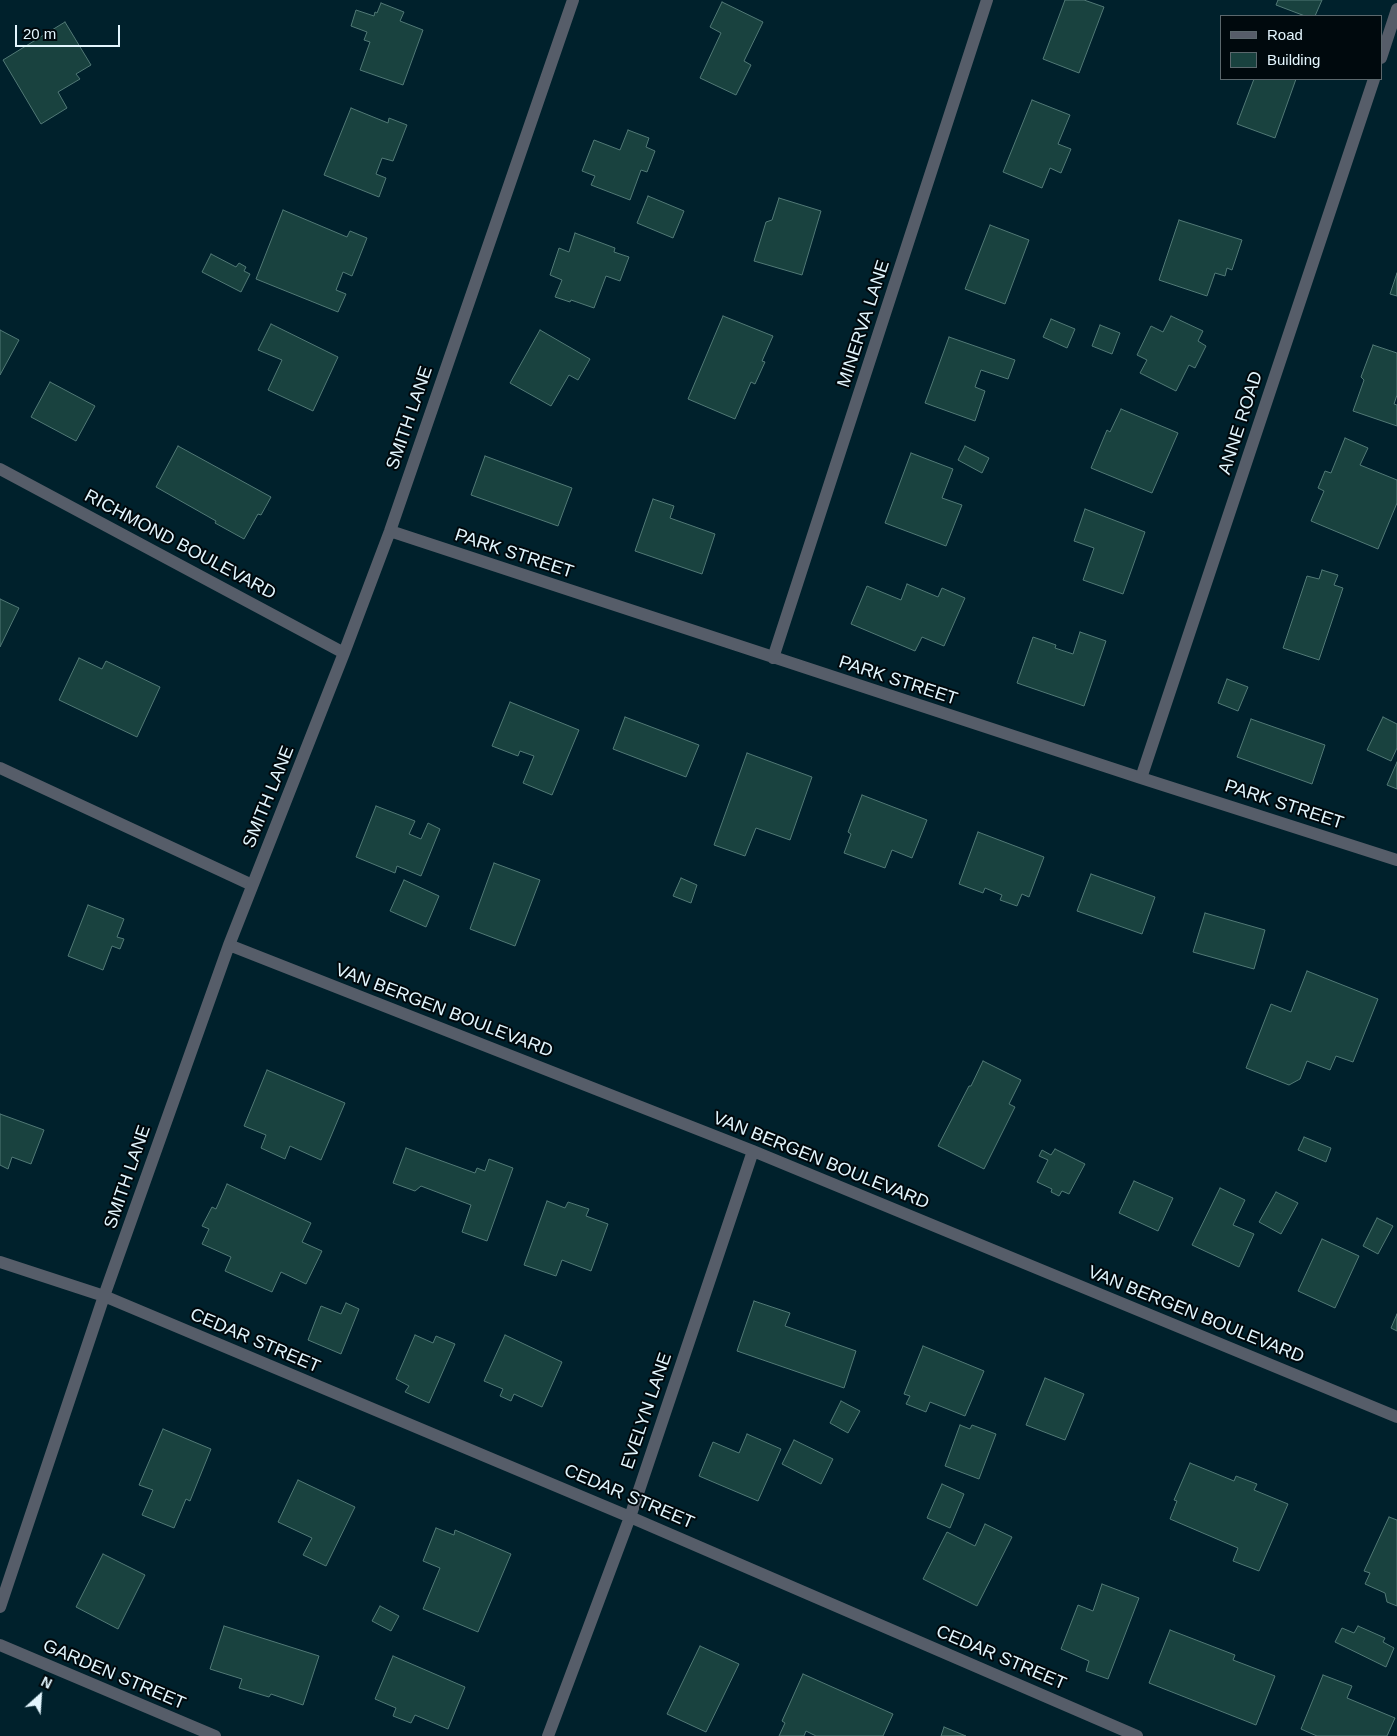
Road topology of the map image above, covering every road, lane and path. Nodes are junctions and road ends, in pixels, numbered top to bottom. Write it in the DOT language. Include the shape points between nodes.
graph roads {
  1 [pos="573,0"];
  2 [pos="988,0"];
  3 [pos="1397,8"];
  4 [pos="1382,55"];
  5 [pos="1374,80"];
  6 [pos="0,469"];
  7 [pos="390,531"];
  8 [pos="344,653"];
  9 [pos="773,658"];
  10 [pos="0,768"];
  11 [pos="1142,778"];
  12 [pos="1397,860"];
  13 [pos="252,885"];
  14 [pos="228,946"];
  15 [pos="753,1151"];
  16 [pos="0,1262"];
  17 [pos="104,1296"];
  18 [pos="1397,1417"];
  19 [pos="630,1516"];
  20 [pos="0,1604"];
  21 [pos="0,1645"];
  22 [pos="215,1736"];
  23 [pos="548,1736"];
  24 [pos="1137,1736"];
  1 -- 7 [label="street, SMITH LANE"];
  2 -- 9 [label="street, MINERVA LANE"];
  3 -- 4 [label="street"];
  5 -- 11 [label="street, ANNE ROAD"];
  6 -- 8 [label="street, RICHMOND BOULEVARD"];
  7 -- 8 [label="street, SMITH LANE"];
  7 -- 9 [label="street, PARK STREET"];
  8 -- 13 [label="street, SMITH LANE"];
  9 -- 11 [label="street, PARK STREET"];
  10 -- 13 [label="street"];
  11 -- 12 [label="street, PARK STREET"];
  13 -- 14 [label="street, SMITH LANE"];
  14 -- 15 [label="street, VAN BERGEN BOULEVARD"];
  14 -- 17 [label="street, SMITH LANE"];
  15 -- 18 [label="street, VAN BERGEN BOULEVARD"];
  15 -- 19 [label="street, EVELYN LANE"];
  16 -- 17 [label="street, CEDAR STREET"];
  17 -- 19 [label="street, CEDAR STREET"];
  17 -- 20 [label="street, SMITH LANE"];
  19 -- 23 [label="street, EVELYN LANE"];
  19 -- 24 [label="street, CEDAR STREET"];
  21 -- 22 [label="street, GARDEN STREET"];
}
